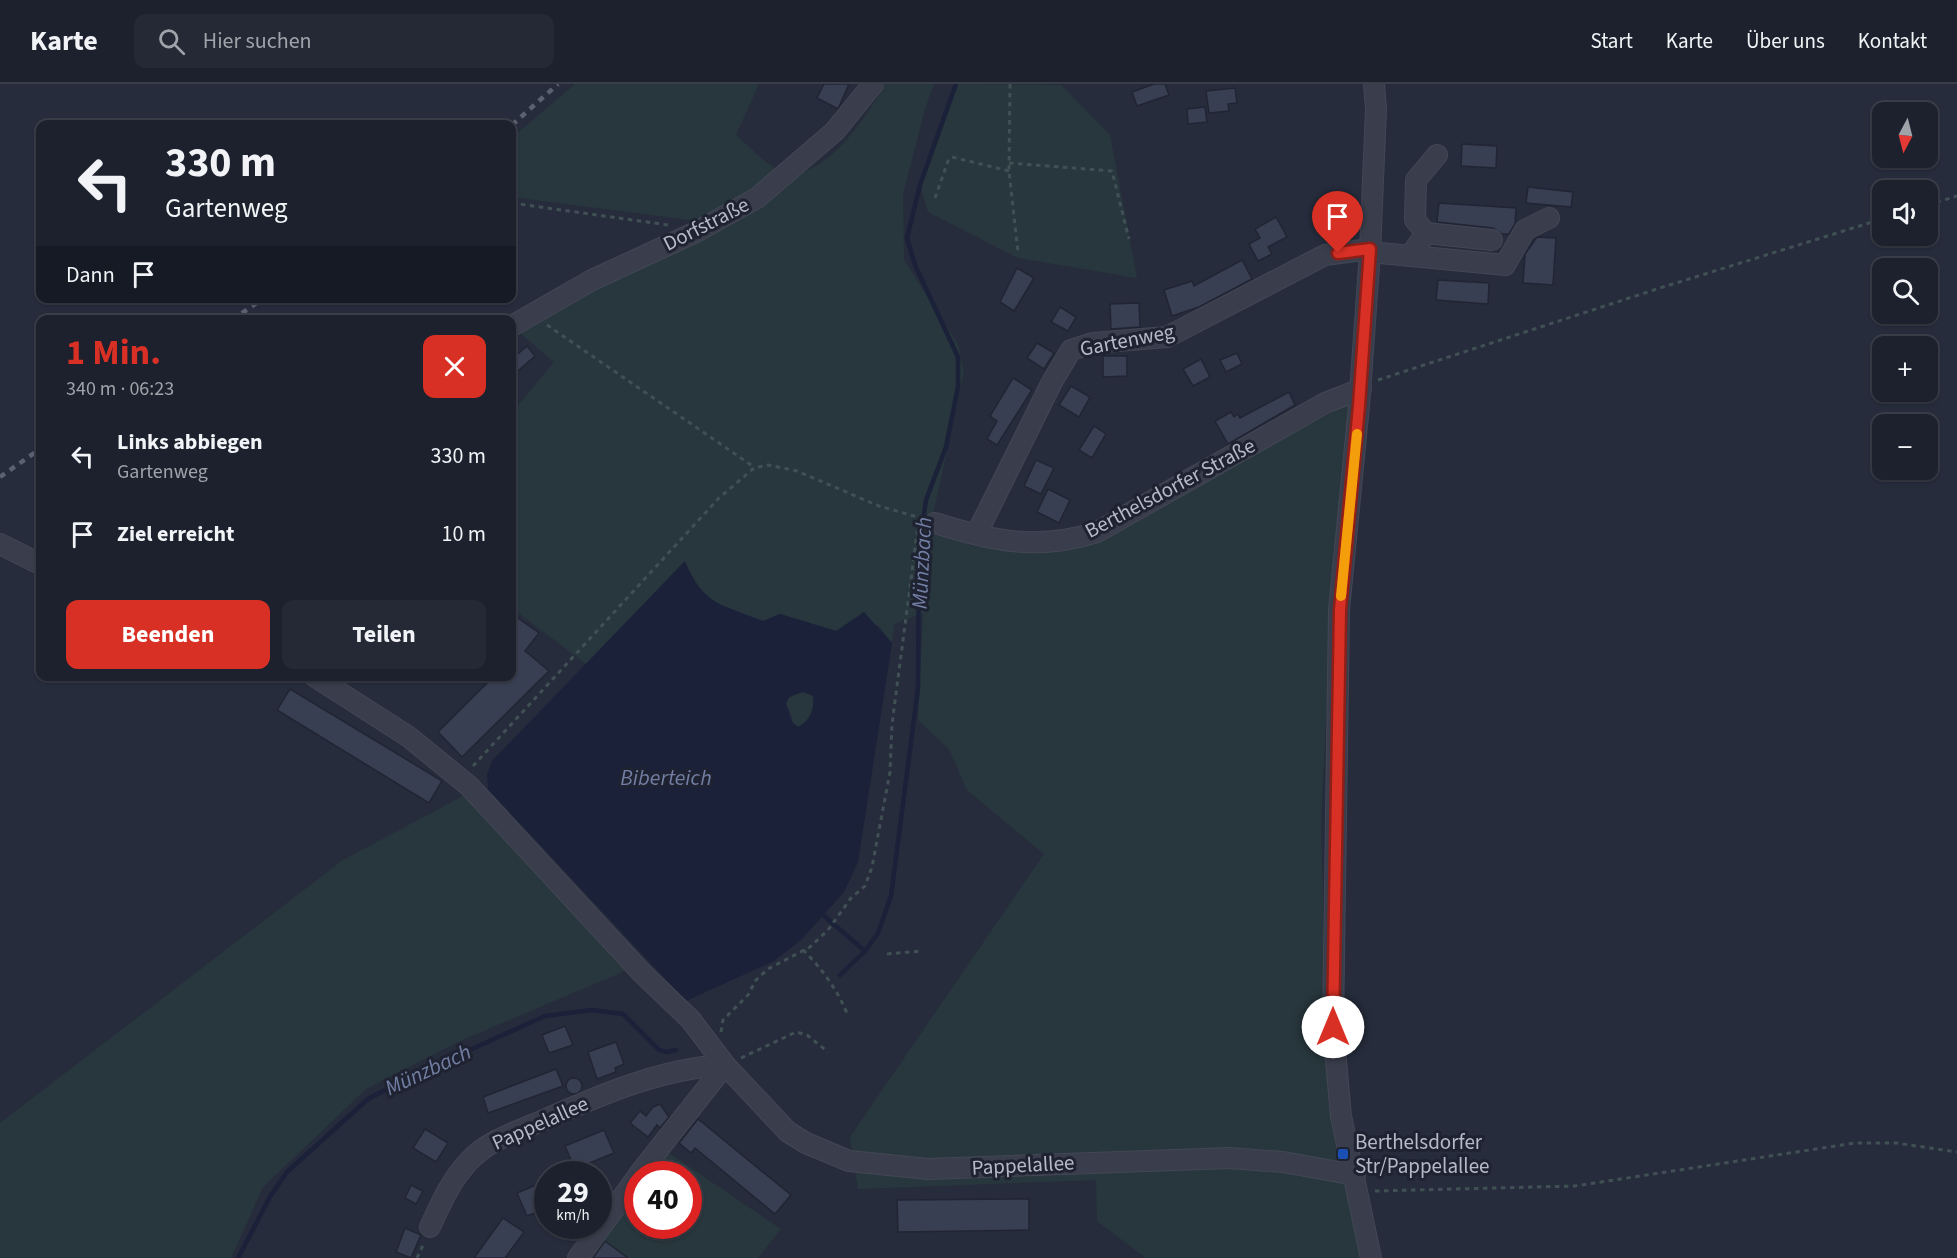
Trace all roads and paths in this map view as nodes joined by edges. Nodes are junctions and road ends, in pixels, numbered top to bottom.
1 (873, 84) edge
2 (1010, 84) edge
3 (1374, 84) edge
4 (1437, 154) dead end
5 (1009, 163) junction
6 (1010, 171) junction
7 (1957, 196) edge
8 (935, 198) dead end
9 (1938, 203) edge
10 (516, 204) edge
11 (1549, 218) dead end
12 (1872, 222) edge
13 (696, 232) junction
14 (1426, 233) junction
15 (1129, 238) dead end
16 (1492, 240) dead end
17 (1370, 250) junction
18 (1018, 252) dead end
19 (1410, 256) junction
20 (530, 314) junction
21 (516, 323) edge
22 (1360, 389) junction
23 (754, 468) junction
24 (935, 522) dead end
25 (977, 533) junction
26 (0, 544) edge
27 (36, 562) edge
28 (322, 681) edge
29 (461, 778) junction
30 (802, 950) junction
31 (922, 951) dead end
32 (887, 954) dead end
33 (848, 1016) dead end
34 (828, 1052) dead end
35 (721, 1060) junction
36 (1957, 1152) edge
37 (648, 1161) edge
38 (1357, 1183) junction
39 (624, 1194) edge
40 (430, 1227) dead end
41 (578, 1258) edge
42 (1371, 1258) edge

1 - 13 street, Dorfstraße
2 - 5 path
3 - 17 street
4 - 14 street
5 - 6 path
5 - 15 path
6 - 8 path
6 - 18 path
7 - 9 path
10 - 13 path
11 - 19 street, Gartenweg
12 - 22 path
13 - 20 street, Dorfstraße
14 - 16 street
14 - 19 street
17 - 19 street, Gartenweg
17 - 22 street
17 - 25 street, Gartenweg
20 - 21 street, Dorfstraße
20 - 23 path
22 - 25 street, Berthelsdorfer Straße
22 - 38 street
23 - 29 path
23 - 30 path
24 - 25 street, Berthelsdorfer Straße
26 - 27 street
28 - 29 street
29 - 35 street
30 - 33 path
30 - 35 path
31 - 32 path
34 - 35 path
35 - 37 street
35 - 38 street, Pappelallee
35 - 40 street, Pappelallee
36 - 38 path
38 - 42 street
39 - 41 street

